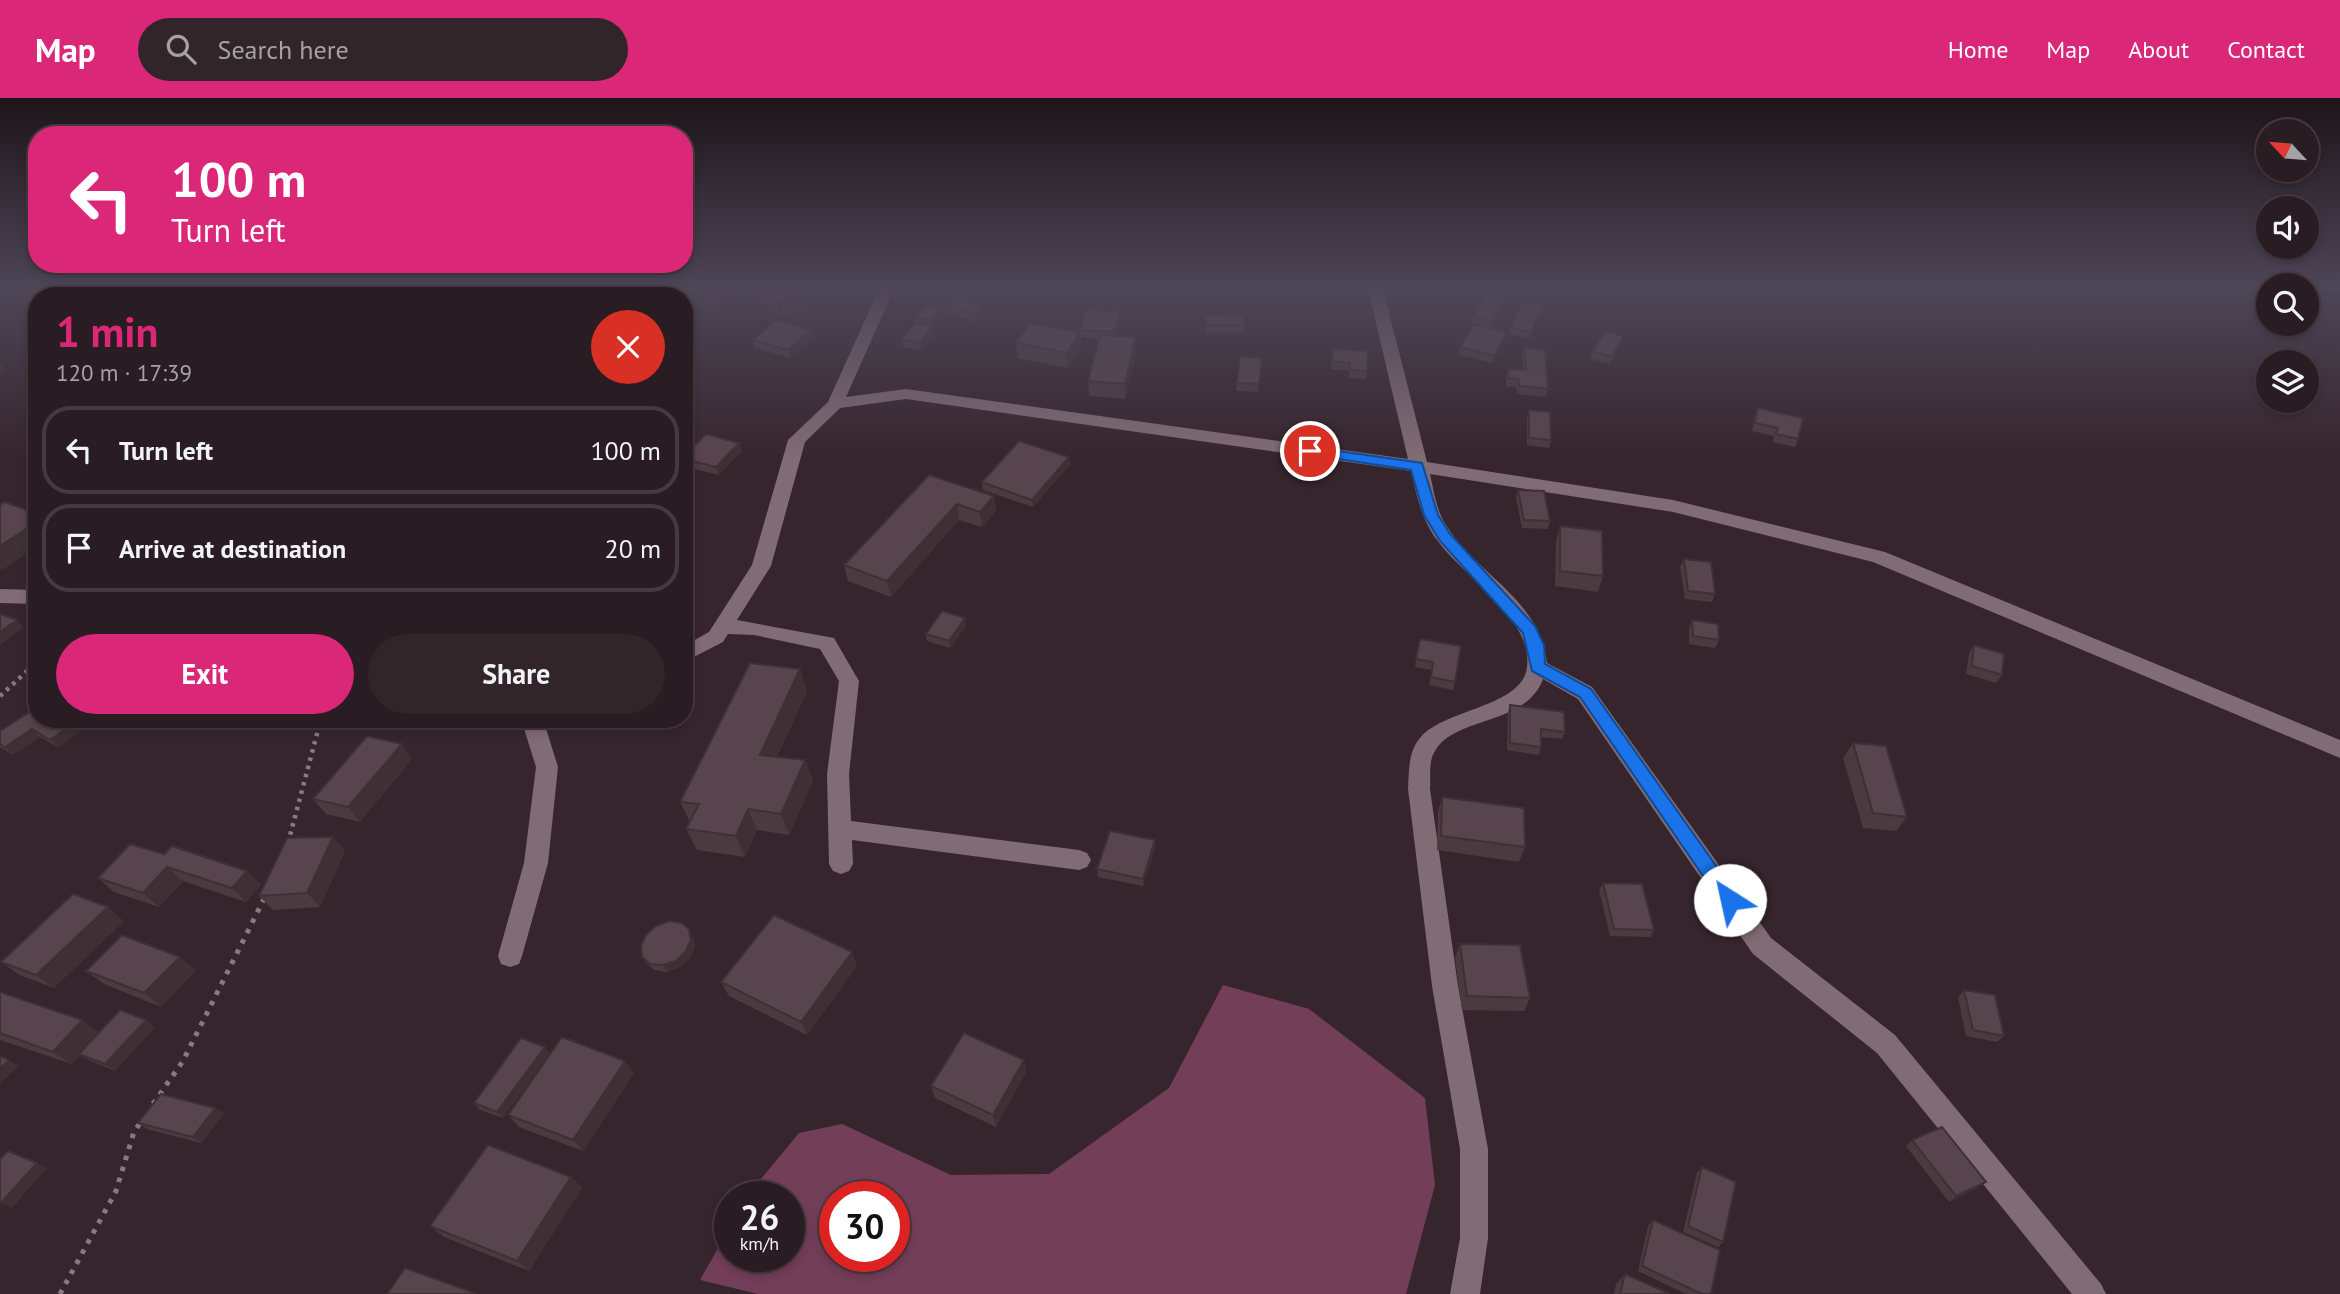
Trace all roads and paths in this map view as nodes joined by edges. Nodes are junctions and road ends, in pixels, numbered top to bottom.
1 (862, 345) edge
2 (1388, 345) edge
3 (835, 404) junction
4 (1417, 466) junction
5 (0, 596) edge
6 (28, 597) edge
7 (722, 626) junction
8 (693, 649) edge
9 (1538, 667) junction
10 (28, 670) edge
11 (0, 696) edge
12 (319, 728) edge
13 (535, 728) edge
14 (2340, 749) edge
15 (840, 829) junction
16 (287, 847) edge
17 (1079, 860) dead end
18 (841, 864) dead end
19 (271, 885) edge
20 (510, 956) dead end
21 (60, 1294) edge
22 (1465, 1294) edge
23 (2091, 1294) edge

1 - 3 street
2 - 4 street
3 - 4 street
3 - 7 street
4 - 9 street
4 - 14 street
5 - 6 street
7 - 8 street
7 - 15 street
9 - 22 street
9 - 23 street
10 - 11 path
12 - 16 path
13 - 20 street
15 - 17 street
15 - 18 street
19 - 21 path

